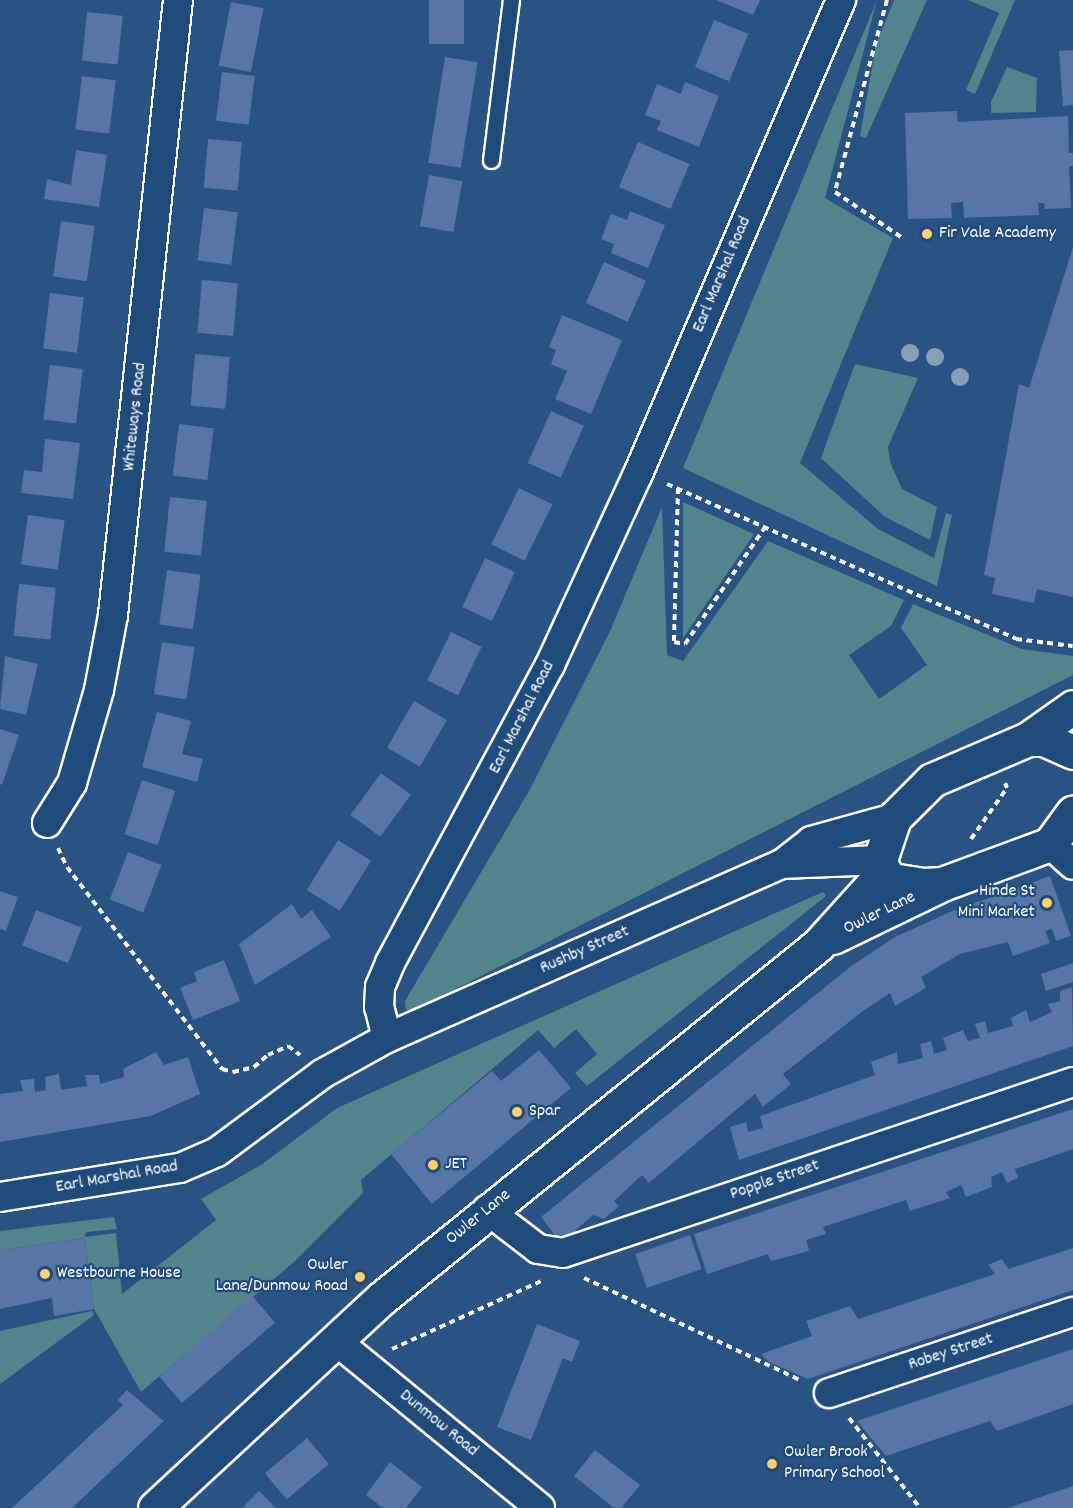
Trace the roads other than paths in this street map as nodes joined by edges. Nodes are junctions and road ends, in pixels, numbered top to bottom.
1 (178, 0) edge
2 (511, 0) edge
3 (841, 0) edge
4 (491, 160) dead end
5 (1073, 707) edge
6 (1028, 739) junction
7 (1073, 752) edge
8 (1073, 812) edge
9 (894, 818) junction
10 (47, 823) road end
11 (1061, 854) edge
12 (782, 864) junction
13 (882, 866) junction
14 (942, 884) junction
15 (818, 945) junction
16 (387, 1038) junction
17 (1073, 1082) edge
18 (0, 1197) edge
19 (487, 1210) junction
20 (1073, 1312) edge
21 (335, 1340) junction
22 (829, 1393) road end
23 (155, 1508) edge
24 (540, 1508) edge

1 - 10 street, Whiteways Road
2 - 4 lane
3 - 16 street, Earl Marshal Road
5 - 6 main road
6 - 7 main road
6 - 9 main road
8 - 11 main road
9 - 12 street, Rushby Street
9 - 13 main road
11 - 14 main road
12 - 13 street, Rushby Street
12 - 16 street, Rushby Street
13 - 14 main road
13 - 15 main road, Owler Lane
14 - 15 main road, Owler Lane
15 - 19 main road, Owler Lane
16 - 18 street, Earl Marshal Road
17 - 19 street, Popple Street
19 - 21 main road, Owler Lane
20 - 22 street, Robey Street
21 - 23 main road, Owler Lane
21 - 24 street, Dunmow Road

